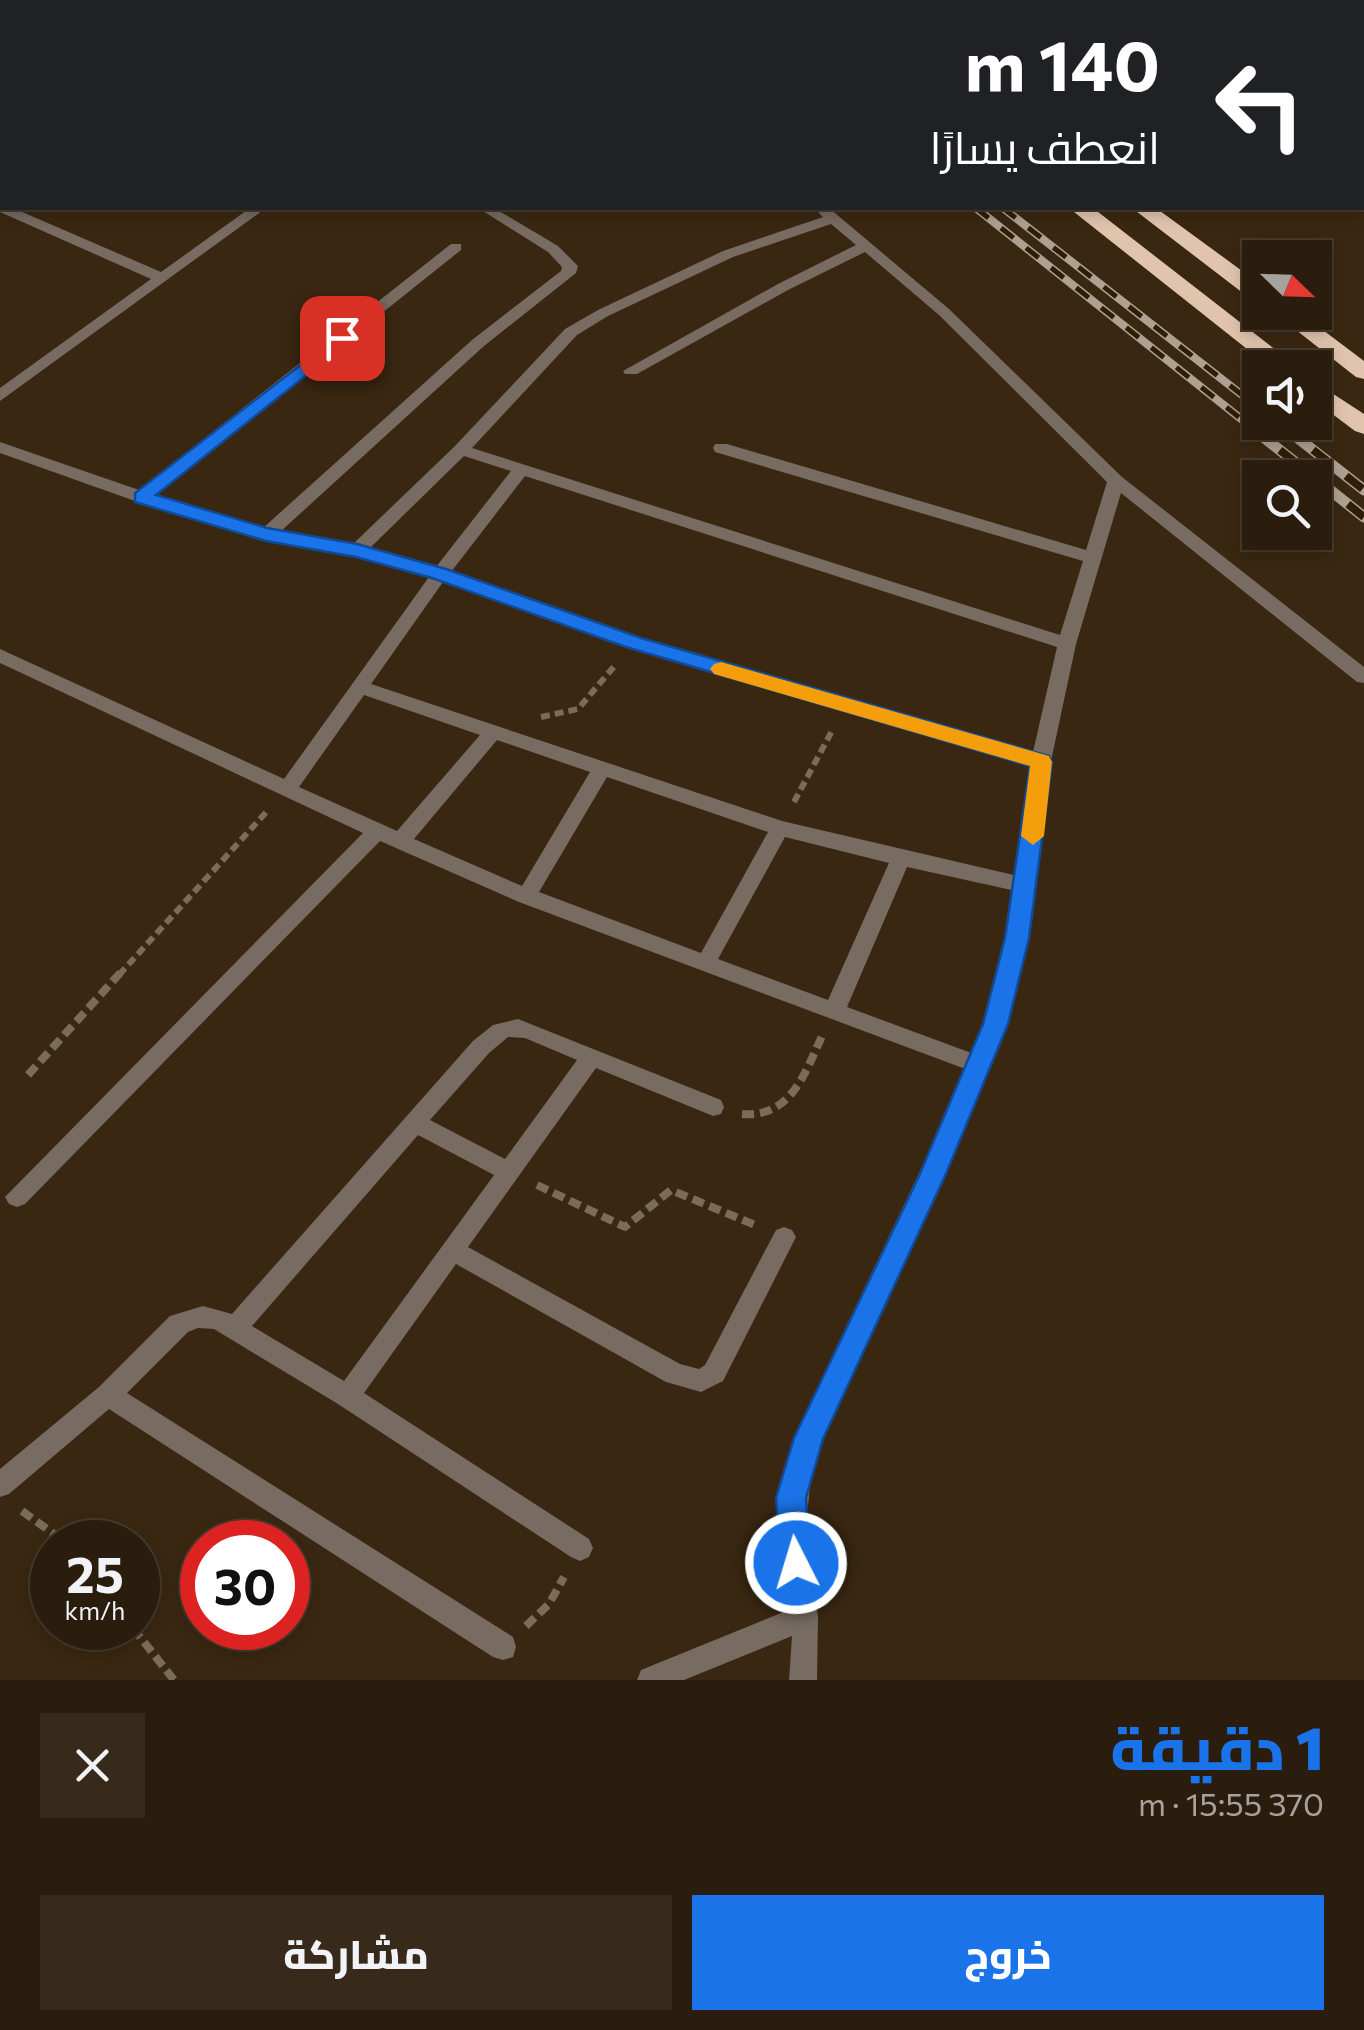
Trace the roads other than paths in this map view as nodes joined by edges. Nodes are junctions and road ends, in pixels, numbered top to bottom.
1 (7, 210) edge
2 (257, 210) edge
3 (488, 210) edge
4 (1083, 210) edge
5 (1146, 210) edge
6 (827, 213) edge
7 (866, 246) junction
8 (456, 247) dead end
9 (162, 278) junction
10 (1242, 282) edge
11 (1308, 330) edge
12 (1265, 350) edge
13 (631, 370) dead end
14 (1364, 372) edge
15 (0, 396) edge
16 (1332, 401) edge
17 (1364, 426) edge
18 (0, 446) edge
19 (720, 448) dead end
20 (461, 450) junction
21 (520, 471) junction
22 (1116, 480) junction
23 (142, 497) junction
24 (266, 534) junction
25 (357, 550) junction
26 (1092, 558) junction
27 (439, 574) junction
28 (1067, 644) junction
29 (0, 656) edge
30 (1364, 677) edge
31 (362, 688) junction
32 (500, 737) junction
33 (1041, 762) junction
34 (602, 769) junction
35 (288, 788) junction
36 (780, 828) junction
37 (376, 831) junction
38 (400, 841) junction
39 (901, 858) junction
40 (1026, 885) junction
41 (526, 896) junction
42 (706, 964) junction
43 (834, 1011) junction
44 (591, 1058) junction
45 (979, 1065) junction
46 (713, 1106) road end
47 (416, 1123) junction
48 (508, 1172) junction
49 (17, 1197) dead end
50 (784, 1238) road end
51 (455, 1252) junction
52 (234, 1329) junction
53 (108, 1395) junction
54 (347, 1396) junction
55 (6, 1494) edge
56 (580, 1548) road end
57 (805, 1617) junction
58 (503, 1647) road end
59 (650, 1680) edge
60 (803, 1680) edge

1 - 9 street
2 - 9 street
3 - 24 street
4 - 12 highway
5 - 10 highway
6 - 7 street
6 - 20 street
7 - 13 street
7 - 22 street
8 - 23 street
9 - 15 street
11 - 14 highway
16 - 17 highway
18 - 23 street
19 - 26 street
20 - 21 street
20 - 25 street
21 - 27 street
21 - 28 street
22 - 26 street
22 - 30 street
23 - 24 street
24 - 25 street
25 - 27 street
26 - 28 street
27 - 31 street
27 - 33 street
28 - 33 street
29 - 35 street
31 - 32 street
31 - 35 street
32 - 34 street
32 - 38 street
33 - 40 street
34 - 36 street
34 - 41 street
35 - 37 street
36 - 39 street
36 - 42 street
37 - 38 street
37 - 49 street
38 - 41 street
39 - 40 street
39 - 43 street
40 - 45 street
41 - 42 street
42 - 43 street
43 - 45 street
44 - 46 street
44 - 47 street
44 - 48 street
45 - 57 street
47 - 48 street
47 - 52 street
48 - 51 street
50 - 51 street
51 - 54 street
52 - 53 street
52 - 54 street
53 - 55 street
53 - 58 street
54 - 56 street
57 - 59 street
57 - 60 street

